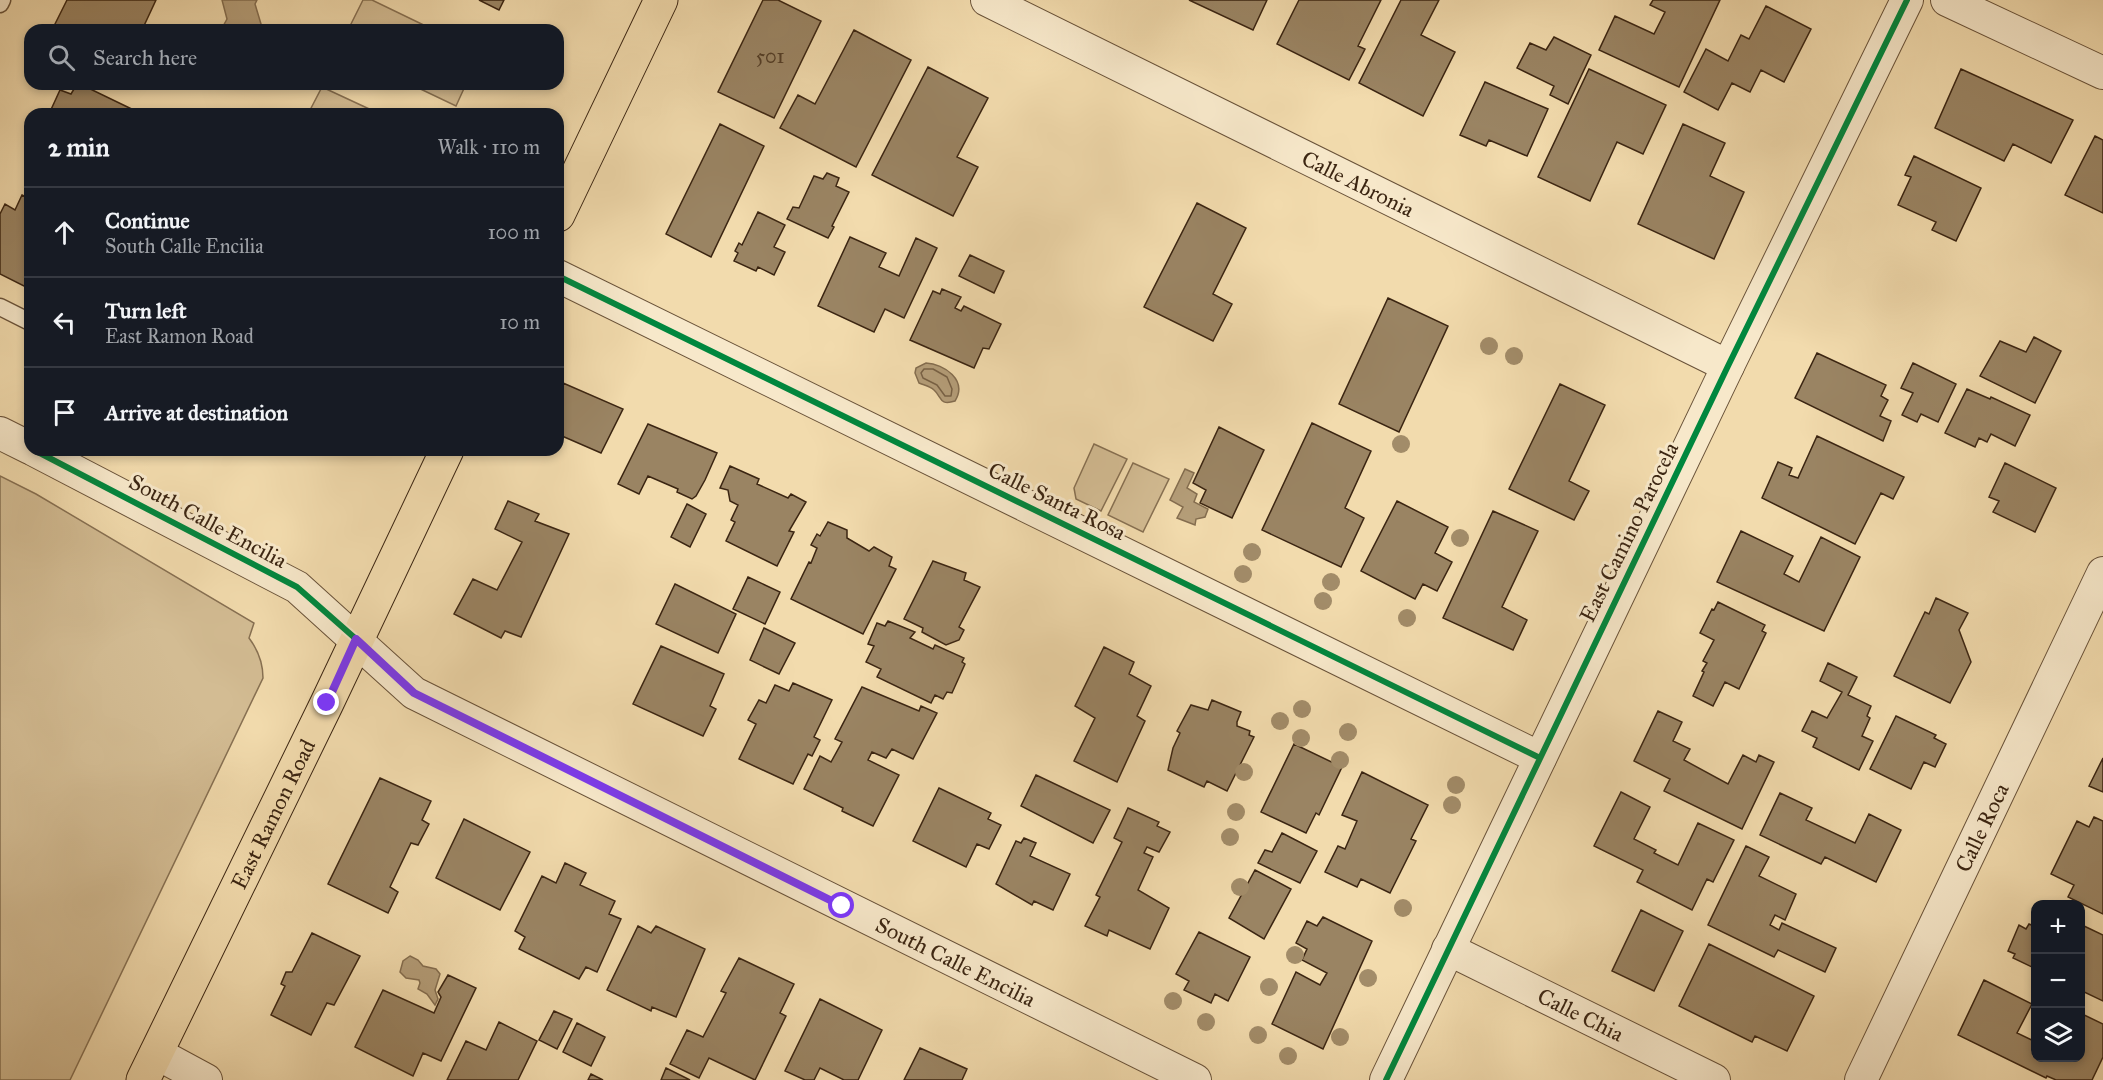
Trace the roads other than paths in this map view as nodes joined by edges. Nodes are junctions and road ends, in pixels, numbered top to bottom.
1 (661, 0) edge
2 (987, 0) edge
3 (1907, 0) edge
4 (1947, 0) edge
5 (2103, 73) edge
6 (564, 202) edge
7 (564, 279) edge
8 (0, 307) edge
9 (24, 319) edge
10 (1728, 366) junction
11 (0, 433) edge
12 (24, 445) edge
13 (45, 456) edge
14 (444, 456) edge
15 (2103, 573) edge
16 (356, 639) junction
17 (1540, 759) junction
18 (1448, 949) junction
19 (150, 1066) edge
20 (206, 1080) edge
21 (1195, 1080) edge
22 (1386, 1080) edge
23 (1714, 1080) edge
24 (1861, 1080) edge

1 - 6 main road
2 - 10 street, Calle Abronia
3 - 10 street, East Camino Parocela
4 - 5 street
7 - 17 street, Calle Santa Rosa
8 - 9 lane
10 - 17 street, East Camino Parocela
11 - 12 street, South Calle Encilia
13 - 16 street, South Calle Encilia
14 - 16 main road, East Ramon Road
15 - 24 street, Calle Roca
16 - 19 main road, East Ramon Road
16 - 21 street, South Calle Encilia
17 - 18 street, East Camino Parocela
18 - 22 street, East Camino Parocela
18 - 23 street, Calle Chia
19 - 20 street

